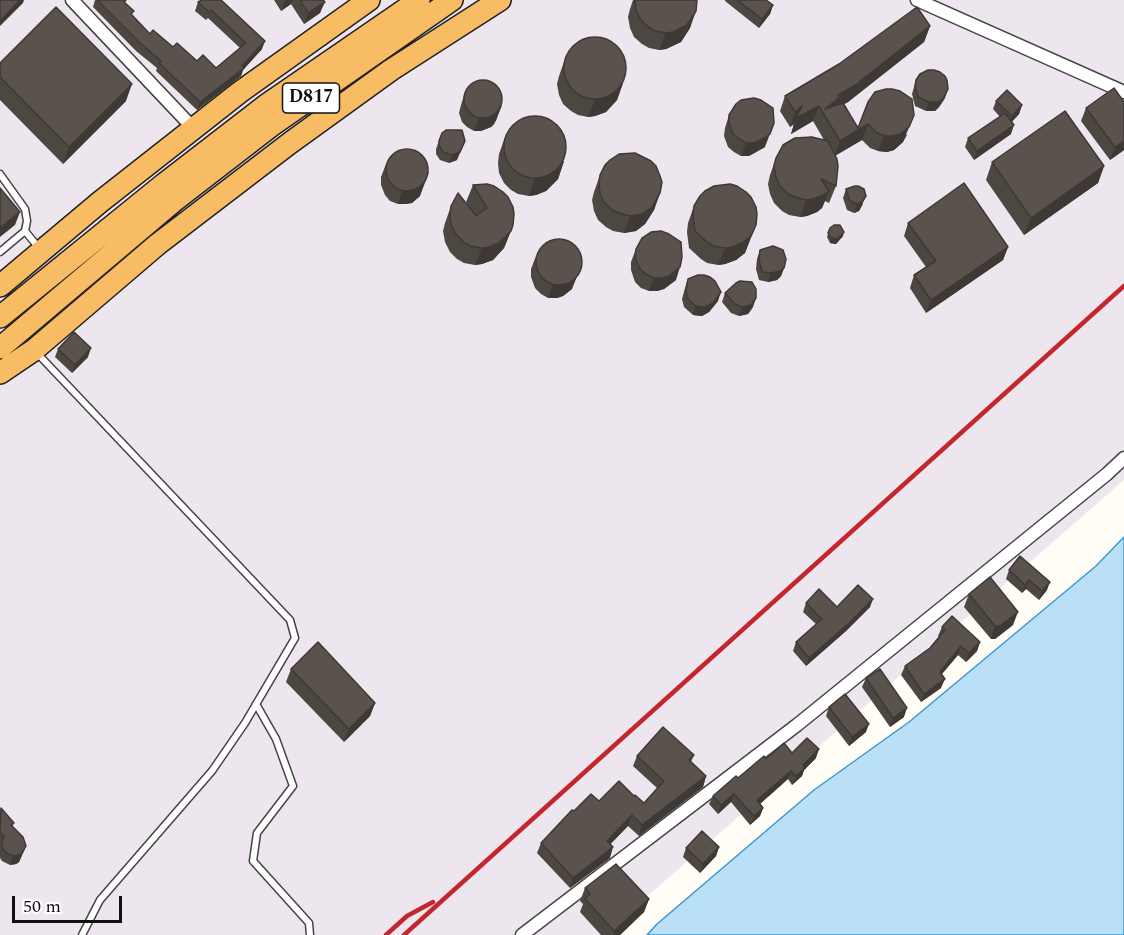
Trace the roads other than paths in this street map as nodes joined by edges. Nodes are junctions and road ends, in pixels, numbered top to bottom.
1 (72, 0) edge
2 (369, 0) edge
3 (418, 0) edge
4 (452, 0) edge
5 (500, 0) edge
6 (917, 0) edge
7 (1124, 92) edge
8 (194, 129) junction
9 (0, 174) edge
10 (169, 193) junction
11 (25, 231) junction
12 (42, 251) junction
13 (0, 252) edge
14 (0, 286) edge
15 (0, 317) edge
16 (0, 348) edge
17 (34, 350) junction
18 (0, 373) edge
19 (1124, 458) edge
20 (256, 704) junction
21 (82, 935) edge
22 (310, 935) edge
23 (522, 935) edge

1 - 8 street
2 - 8 highway
3 - 10 highway, D817
4 - 10 highway, D817
5 - 17 highway
6 - 7 street
8 - 12 highway
9 - 11 lane
10 - 15 highway, D817
10 - 16 highway, D817
11 - 12 lane
11 - 13 lane
12 - 14 highway
17 - 18 highway
17 - 20 lane
19 - 23 street
20 - 21 lane
20 - 22 lane

